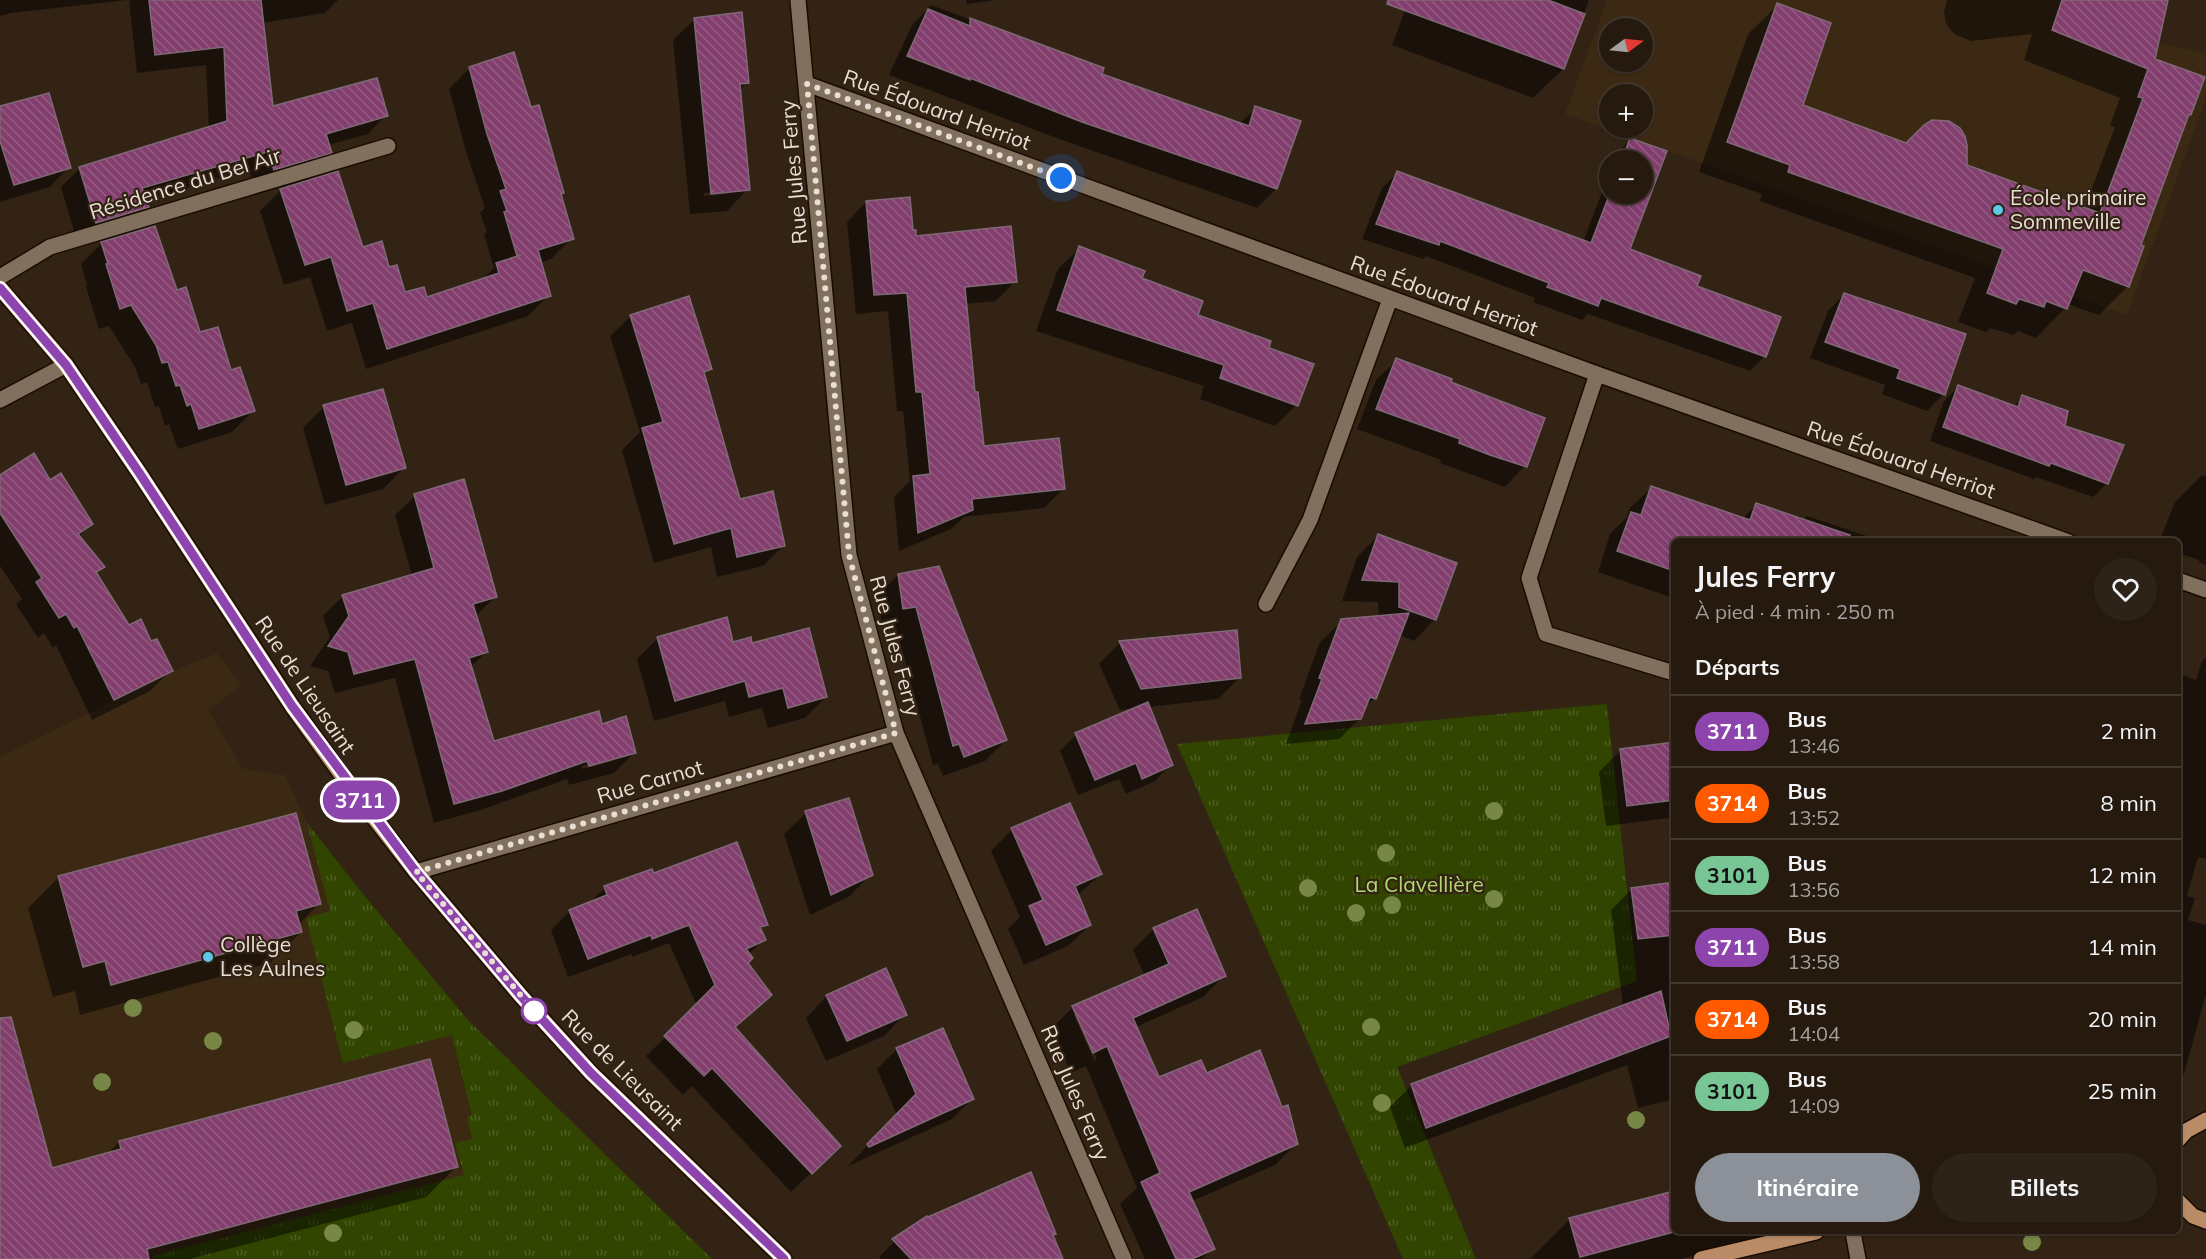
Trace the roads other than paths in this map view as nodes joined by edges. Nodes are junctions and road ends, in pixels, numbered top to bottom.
1 (798, 0) edge
2 (807, 84) junction
3 (388, 146) dead end
4 (0, 278) edge
5 (0, 288) edge
6 (1390, 299) junction
7 (66, 365) junction
8 (1597, 374) junction
9 (0, 400) edge
10 (2058, 538) edge
11 (2181, 581) edge
12 (2206, 590) edge
13 (1266, 604) dead end
14 (1671, 672) edge
15 (896, 733) junction
16 (416, 872) junction
17 (2206, 1120) edge
18 (2181, 1137) edge
19 (2181, 1204) edge
20 (2206, 1221) edge
21 (1807, 1234) edge
22 (1853, 1234) edge
23 (784, 1259) edge
24 (1124, 1259) edge
25 (1701, 1259) edge
26 (1858, 1259) edge

1 - 2 street, Rue Jules Ferry
2 - 6 street, Rue Édouard Herriot
2 - 15 street, Rue Jules Ferry
3 - 4 street, Résidence du Bel Air
5 - 7 main road, Rue de Lieusaint
6 - 8 street, Rue Édouard Herriot
6 - 13 street
7 - 9 street
7 - 16 main road, Rue de Lieusaint
8 - 10 street, Rue Édouard Herriot
8 - 14 street
11 - 12 street
15 - 16 street, Rue Carnot
15 - 24 street, Rue Jules Ferry
16 - 23 main road, Rue de Lieusaint
17 - 18 main road
19 - 20 main road
21 - 25 main road
22 - 26 street

